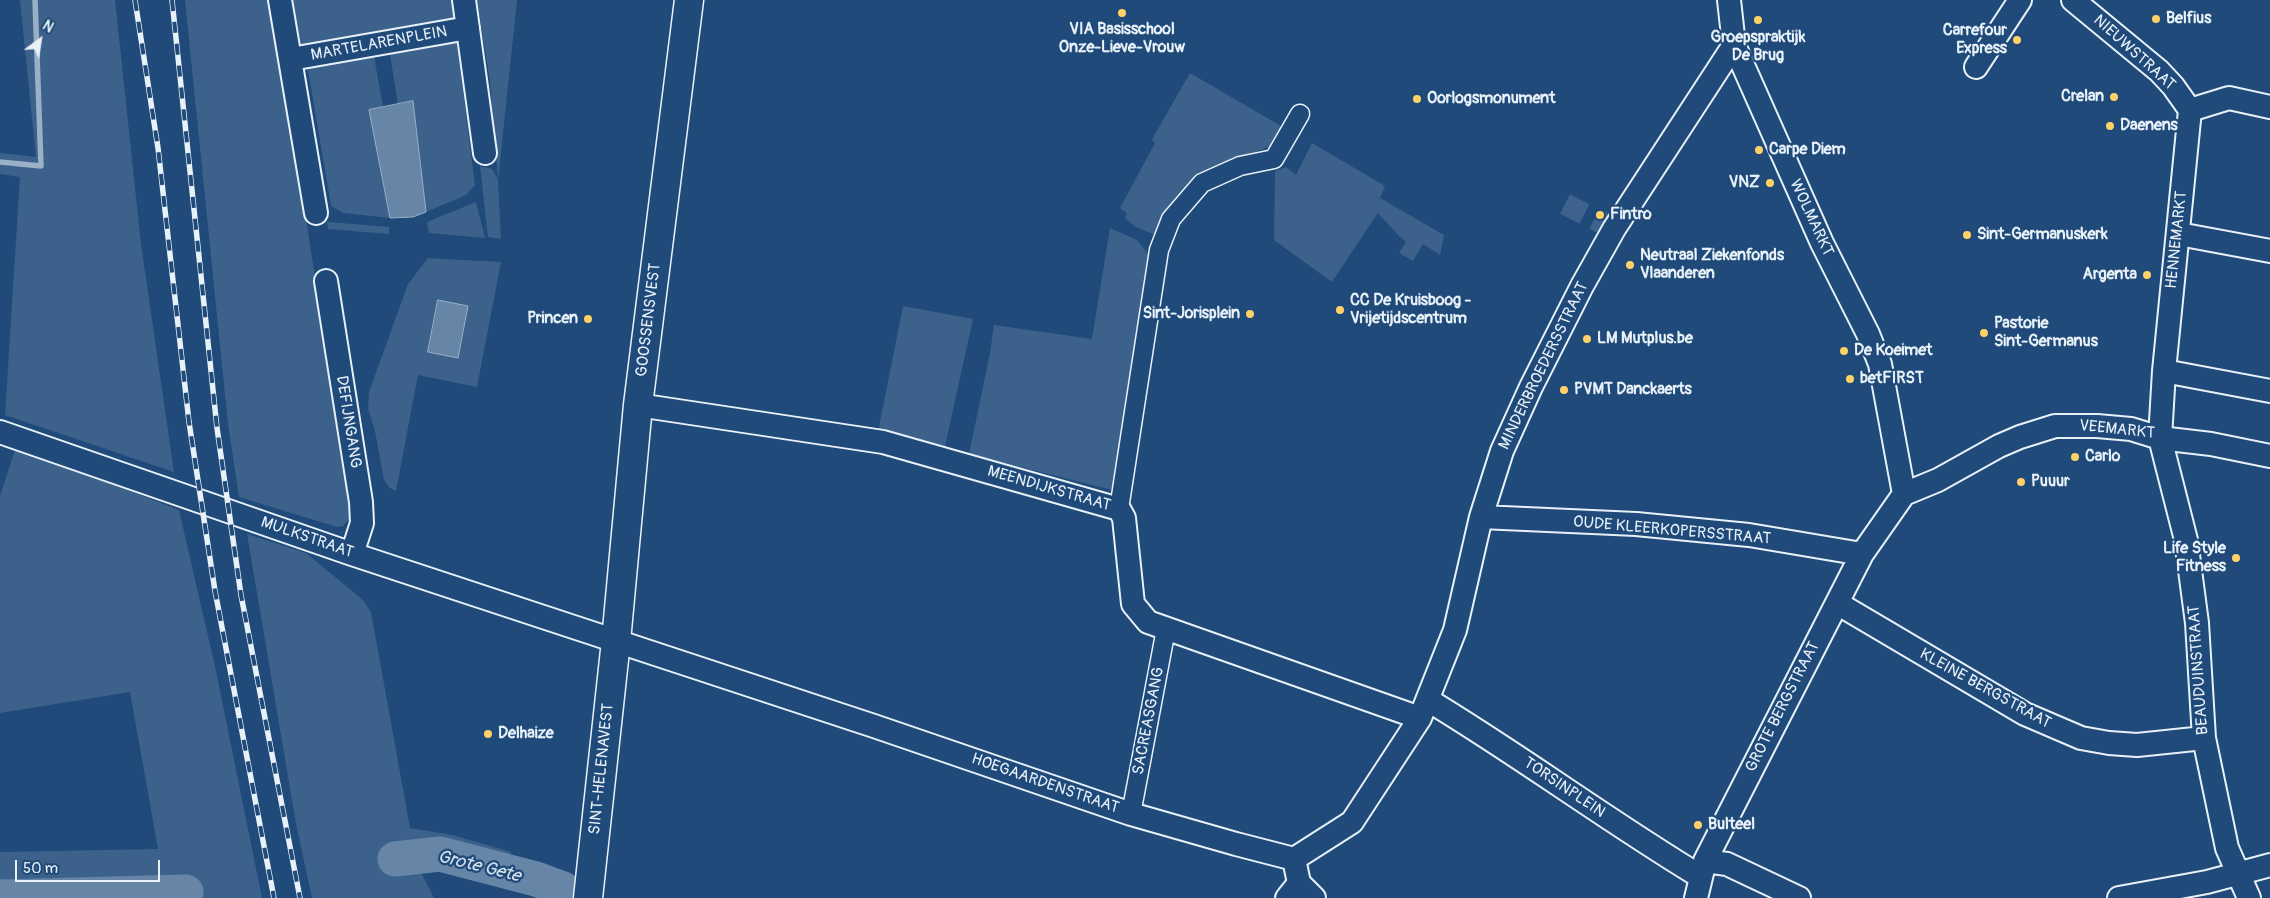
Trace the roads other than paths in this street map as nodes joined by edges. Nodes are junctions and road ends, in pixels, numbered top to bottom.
1 (280, 0) edge
2 (464, 0) edge
3 (689, 0) edge
4 (1729, 0) edge
5 (2020, 0) edge
6 (2073, 0) edge
7 (468, 28) junction
8 (1734, 45) junction
9 (291, 59) junction
10 (1976, 66) dead end
11 (2270, 107) edge
12 (2190, 110) junction
13 (1300, 114) dead end
14 (485, 153) dead end
15 (316, 213) dead end
16 (2178, 234) junction
17 (2270, 251) edge
18 (326, 285) dead end
19 (2164, 371) junction
20 (2270, 391) edge
21 (638, 405) junction
22 (0, 432) edge
23 (2160, 438) junction
24 (2270, 456) edge
25 (1904, 494) junction
26 (1119, 509) junction
27 (1481, 517) junction
28 (352, 554) junction
29 (1862, 554) junction
30 (1837, 603) junction
31 (1166, 629) junction
32 (616, 641) junction
33 (1424, 709) junction
34 (2204, 738) junction
35 (1131, 814) junction
36 (1294, 859) junction
37 (2270, 865) edge
38 (2238, 873) junction
39 (1700, 878) edge
40 (2207, 890) edge
41 (1300, 893) edge
42 (588, 898) edge
43 (1799, 898) edge
44 (2119, 898) edge
45 (2249, 898) edge

1 - 9 street, MARTELARENPLEIN
2 - 7 street, MARTELARENPLEIN
3 - 21 street, GOOSSENSVEST
4 - 8 street, WOLMARKT
5 - 10 street
6 - 12 street, NIEUWSTRAAT
7 - 9 street, MARTELARENPLEIN
7 - 14 street, MARTELARENPLEIN
8 - 25 street, WOLMARKT
8 - 27 street, MINDERBROEDERSSTRAAT
9 - 15 street, MARTELARENPLEIN
11 - 12 street
12 - 16 street, HENNEMARKT
13 - 26 street
16 - 17 street
16 - 19 street, HENNEMARKT
18 - 28 street, DEFIJNGANG
19 - 20 street
19 - 23 street, VEEMARKT
21 - 26 street, MEENDIJKSTRAAT
21 - 32 street, GOOSSENSVEST
22 - 28 street, MULKSTRAAT
23 - 24 street
23 - 25 street, VEEMARKT
23 - 34 street, BEAUDUINSTRAAT
25 - 29 street
26 - 31 street, MEENDIJKSTRAAT
27 - 29 street, OUDE KLEERKOPERSSTRAAT
27 - 33 street, MINDERBROEDERSSTRAAT
28 - 32 street, MULKSTRAAT
29 - 30 street, GROTE BERGSTRAAT
30 - 34 street, KLEINE BERGSTRAAT
30 - 39 street, GROTE BERGSTRAAT
31 - 33 street, MEENDIJKSTRAAT
31 - 35 street, SACREASGANG
32 - 35 street, HOEGAARDENSTRAAT
32 - 42 street, SINT-HELENAVEST
33 - 36 street
33 - 39 street, TORSINPLEIN
34 - 38 street, BEAUDUINSTRAAT
35 - 36 street, HOEGAARDENSTRAAT
36 - 41 street
37 - 38 street
38 - 40 street
38 - 45 street, BEAUDUINSTRAAT
39 - 43 street
40 - 44 street

